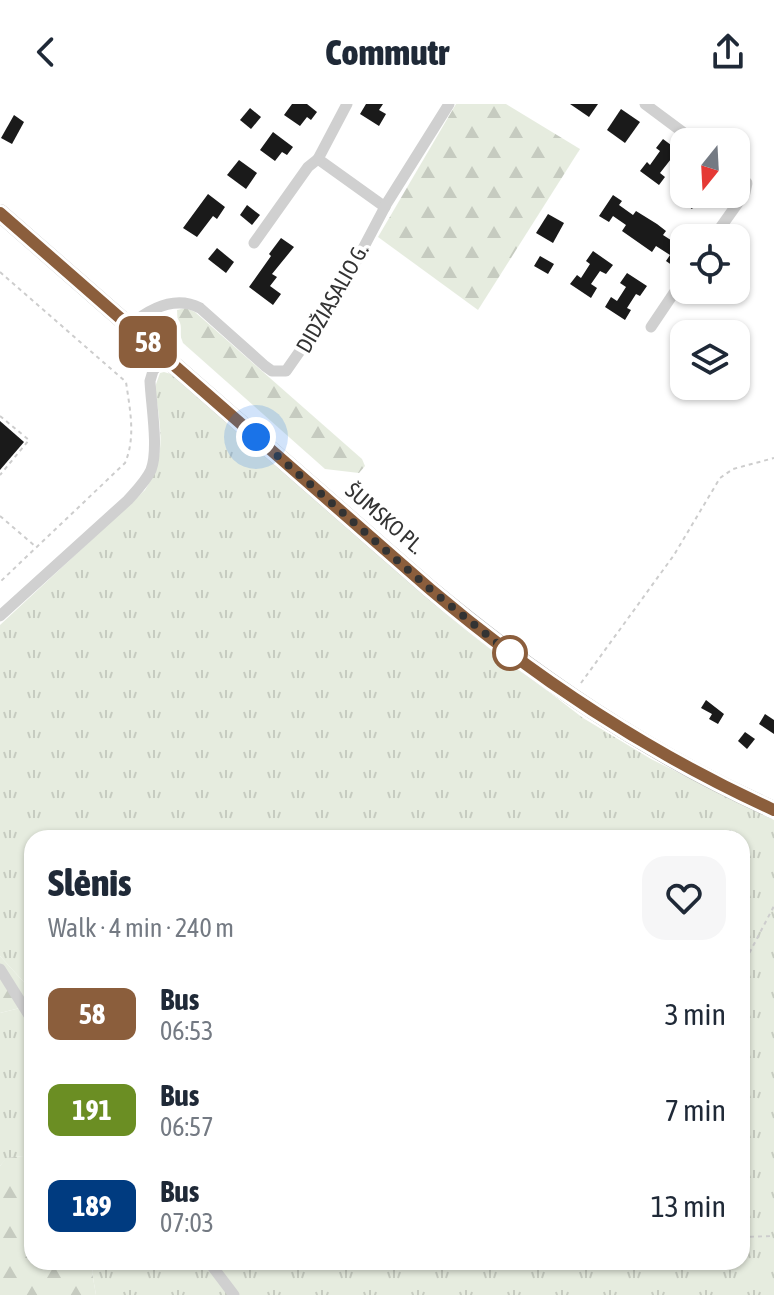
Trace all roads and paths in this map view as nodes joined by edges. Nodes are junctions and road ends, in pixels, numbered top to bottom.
1 (347, 104) edge
2 (449, 104) edge
3 (645, 104) edge
4 (677, 128) edge
5 (318, 159) junction
6 (385, 207) junction
7 (0, 213) edge
8 (254, 243) dead end
9 (0, 272) edge
10 (670, 299) edge
11 (129, 326) junction
12 (651, 327) dead end
13 (165, 357) junction
14 (0, 416) edge
15 (774, 458) edge
16 (0, 475) edge
17 (0, 516) edge
18 (36, 547) junction
19 (0, 582) edge
20 (0, 616) edge
21 (571, 697) junction
22 (774, 810) edge
23 (774, 906) edge
24 (750, 951) edge
25 (0, 969) edge
26 (24, 1007) edge
27 (774, 1236) edge
28 (750, 1237) edge
29 (215, 1270) edge
30 (234, 1295) edge

1 - 5 street
2 - 6 street, DIDŽIASALIO G.
3 - 4 street
5 - 6 street
5 - 8 street
6 - 11 street, DIDŽIASALIO G.
7 - 11 main road, ŠUMSKO PL.
9 - 18 path
10 - 12 street
11 - 13 main road, ŠUMSKO PL.
13 - 20 street
13 - 21 main road, ŠUMSKO PL.
14 - 16 path
15 - 21 path
17 - 18 path
18 - 19 path
21 - 22 main road, ŠUMSKO PL.
23 - 24 path
25 - 26 street
27 - 28 path
29 - 30 street

